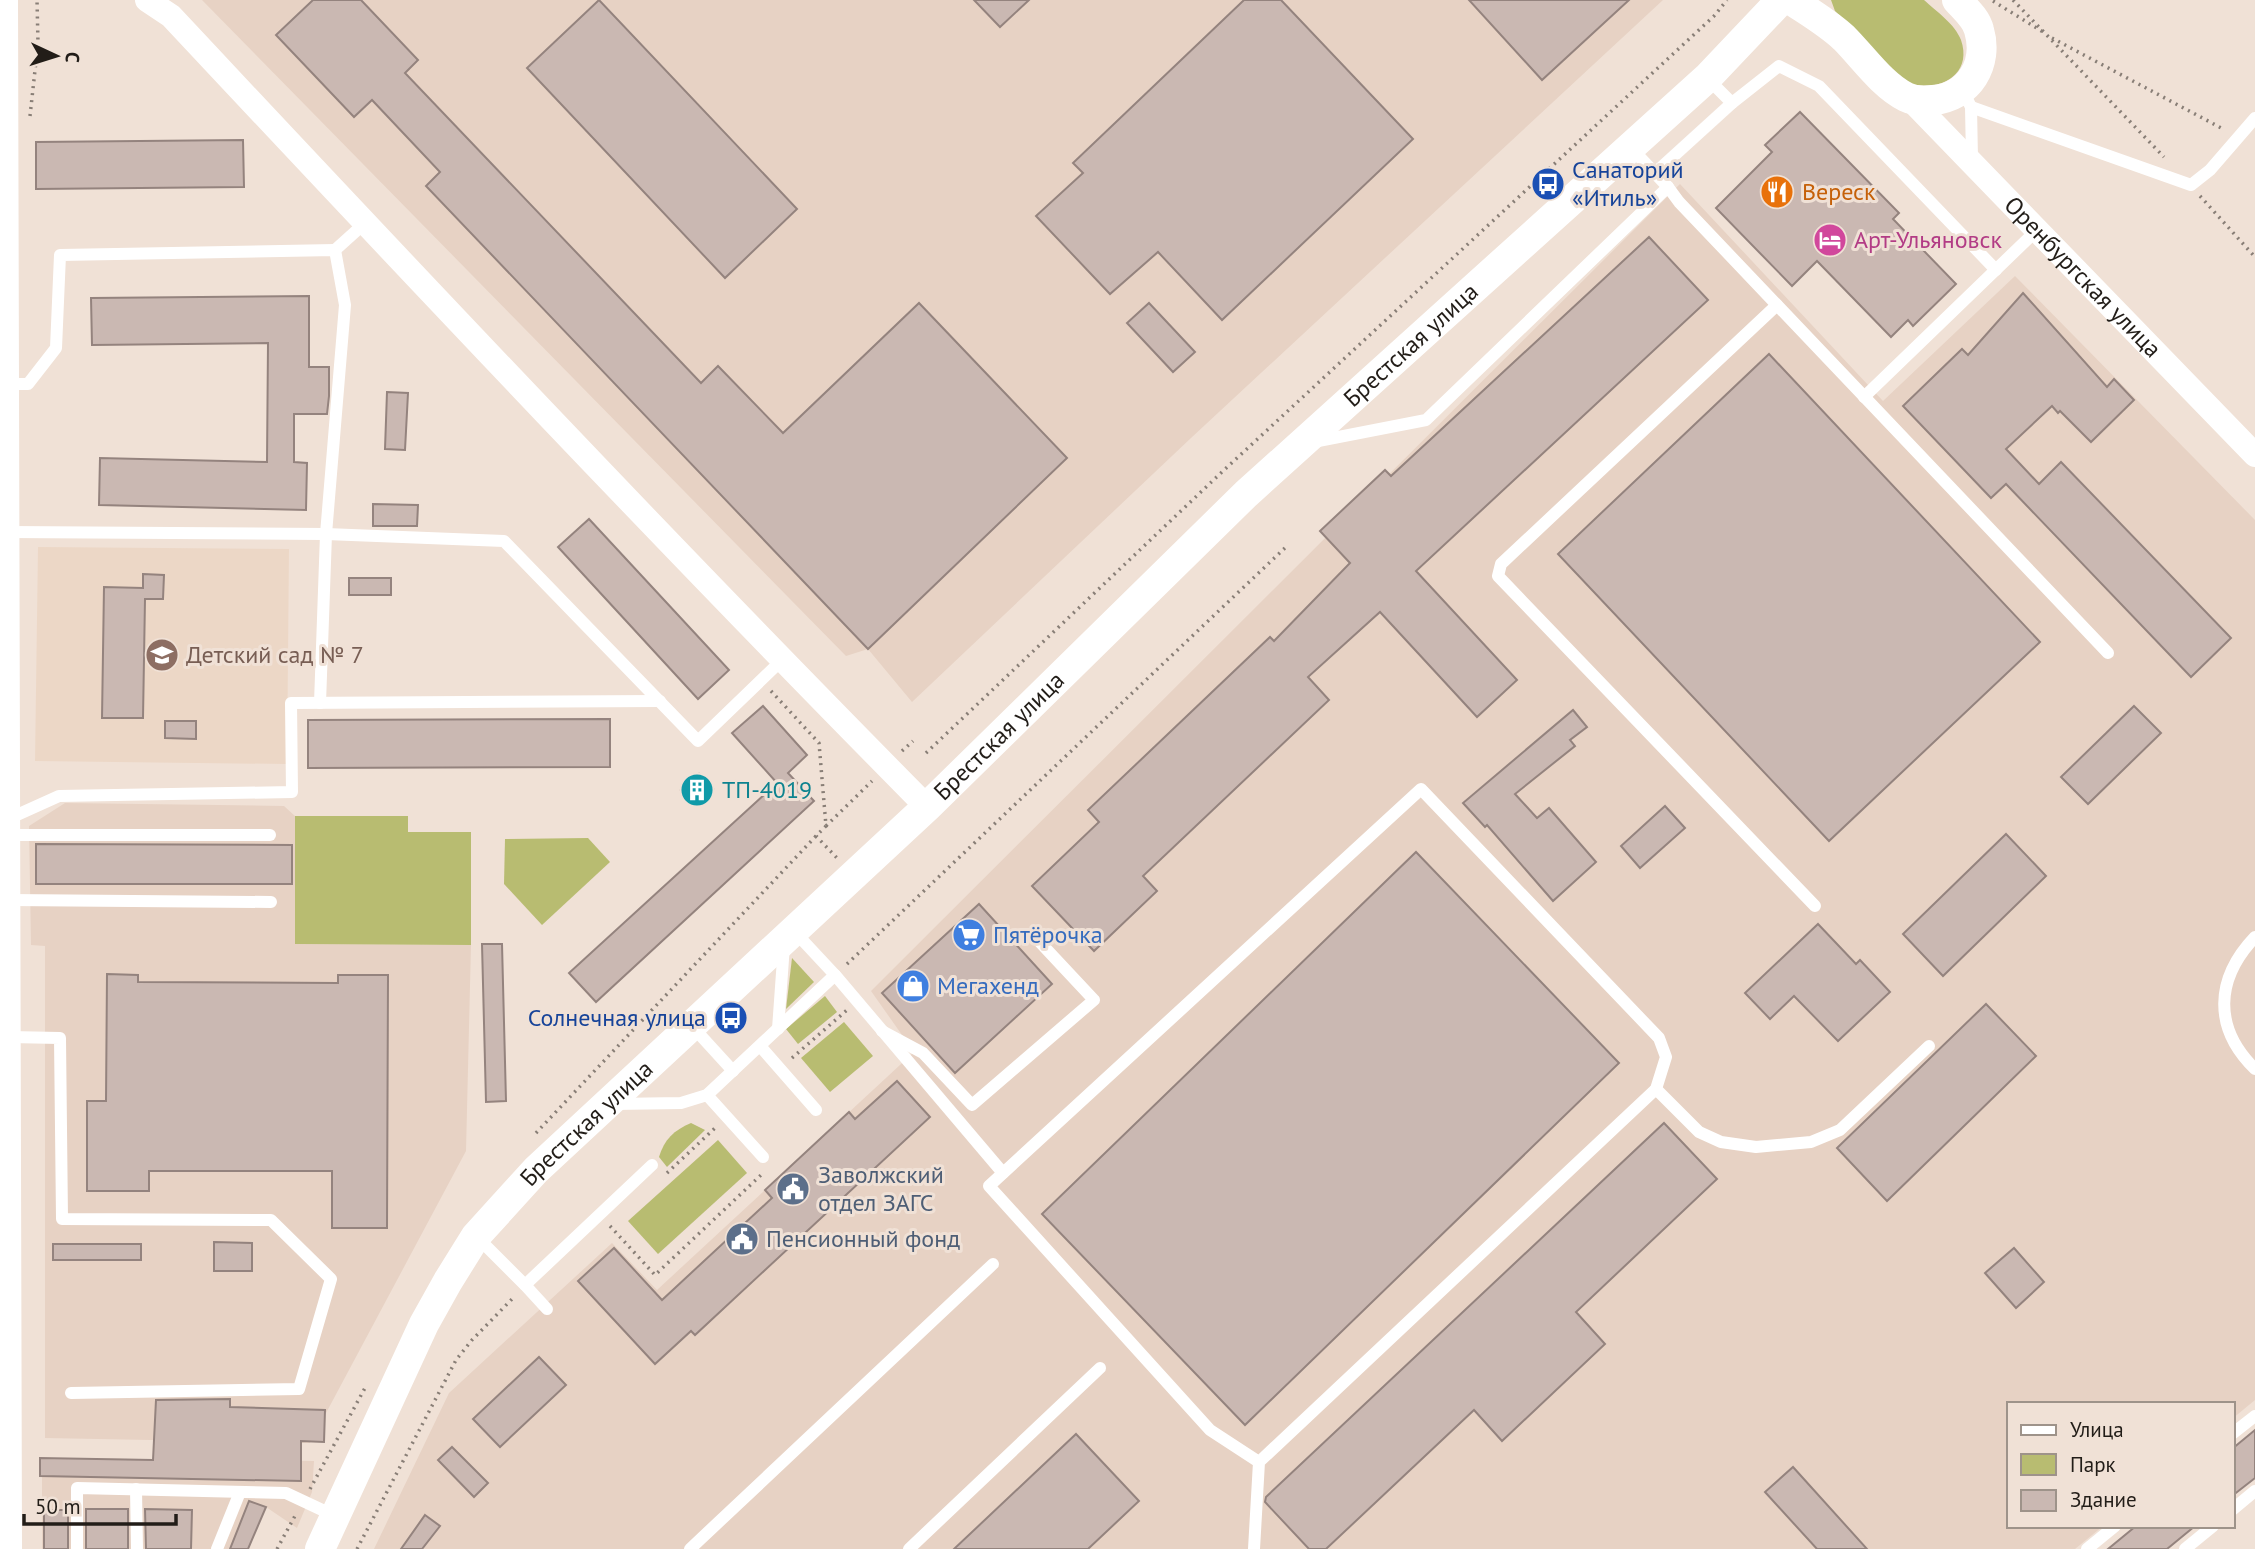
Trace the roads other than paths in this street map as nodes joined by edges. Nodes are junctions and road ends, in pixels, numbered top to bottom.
1 (6, 0) edge
2 (147, 0) edge
3 (1782, 0) edge
4 (1791, 0) edge
5 (1957, 0) edge
6 (1707, 78) junction
7 (1967, 98) junction
8 (1910, 99) junction
9 (1732, 103) junction
10 (2255, 118) edge
11 (1631, 148) junction
12 (1972, 163) junction
13 (1655, 173) junction
14 (1668, 187) junction
15 (365, 223) junction
16 (2037, 230) junction
17 (335, 250) junction
18 (1996, 270) junction
19 (1777, 305) junction
20 (4, 384) edge
21 (1864, 397) junction
22 (1302, 444) junction
23 (2255, 456) edge
24 (7, 532) junction
25 (326, 534) junction
26 (2108, 653) dead end
27 (782, 660) junction
28 (660, 701) junction
29 (320, 704) junction
30 (927, 807) junction
31 (6, 824) edge
32 (270, 835) dead end
33 (9, 900) junction
34 (271, 902) dead end
35 (1815, 906) dead end
36 (789, 934) junction
37 (2255, 936) edge
38 (1036, 938) dead end
39 (835, 975) junction
40 (691, 1025) junction
41 (778, 1029) junction
42 (882, 1031) junction
43 (9, 1037) junction
44 (760, 1045) junction
45 (1928, 1046) dead end
46 (2255, 1069) edge
47 (733, 1071) junction
48 (1656, 1089) junction
49 (707, 1095) junction
50 (606, 1104) junction
51 (816, 1110) dead end
52 (763, 1157) dead end
53 (652, 1165) dead end
54 (1003, 1173) junction
55 (476, 1236) junction
56 (5, 1242) edge
57 (993, 1264) dead end
58 (525, 1286) junction
59 (547, 1310) dead end
60 (1100, 1368) dead end
61 (71, 1393) dead end
62 (2255, 1416) edge
63 (2234, 1432) edge
64 (1259, 1462) junction
65 (136, 1489) junction
66 (2255, 1491) edge
67 (240, 1492) junction
68 (2234, 1508) edge
69 (335, 1516) junction
70 (2113, 1528) edge
71 (2211, 1528) edge
72 (10, 1549) edge
73 (77, 1549) edge
74 (137, 1549) edge
75 (217, 1549) edge
76 (320, 1549) edge
77 (690, 1549) edge
78 (909, 1549) edge
79 (1254, 1549) edge
80 (2087, 1549) edge
81 (2185, 1549) edge

1 - 20 street
2 - 15 street
3 - 6 street, Брестская улица
4 - 8 street, Оренбургская улица
5 - 7 street
6 - 9 lane
6 - 11 street, Брестская улица
7 - 8 street
7 - 10 lane
7 - 12 lane
8 - 12 street, Оренбургская улица
9 - 13 lane
9 - 18 lane
11 - 13 lane
11 - 22 street, Брестская улица
12 - 16 street, Оренбургская улица
13 - 14 lane
14 - 19 lane
14 - 22 lane
15 - 17 lane
15 - 27 street
16 - 18 lane
16 - 23 street, Оренбургская улица
17 - 20 lane
17 - 25 lane
18 - 21 lane
19 - 21 lane
19 - 35 lane
20 - 24 street
21 - 26 lane
22 - 30 street, Брестская улица
24 - 25 lane
24 - 31 street
25 - 28 lane
25 - 29 lane
27 - 28 lane
27 - 30 street
28 - 29 lane
29 - 31 lane
30 - 36 street, Брестская улица
31 - 32 lane
31 - 33 street
33 - 34 lane
33 - 43 street
36 - 39 lane
36 - 40 street, Брестская улица
36 - 41 lane
37 - 46 lane
38 - 42 lane
39 - 41 lane
39 - 42 lane
40 - 47 lane
40 - 50 street, Брестская улица
41 - 44 lane
42 - 54 lane
43 - 56 street
43 - 61 lane
44 - 47 lane
44 - 51 lane
45 - 48 lane
47 - 49 lane
48 - 54 lane
48 - 64 lane
49 - 50 lane
49 - 52 lane
50 - 55 street, Брестская улица
53 - 58 lane
54 - 64 lane
55 - 58 lane
55 - 69 street, Брестская улица
56 - 72 street
57 - 77 lane
58 - 59 lane
60 - 78 lane
62 - 63 lane
64 - 79 lane
65 - 67 lane
65 - 73 lane
65 - 74 lane
66 - 68 lane
67 - 69 lane
67 - 75 lane
69 - 76 street, Брестская улица
70 - 80 lane
71 - 81 lane

